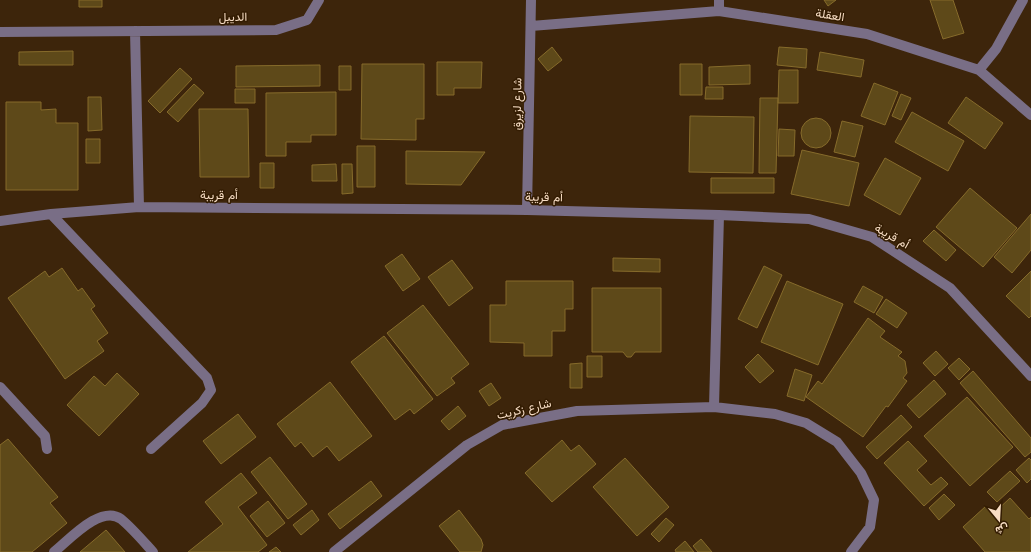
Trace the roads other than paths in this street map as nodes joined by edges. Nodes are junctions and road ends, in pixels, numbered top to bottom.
1 (319, 0) edge
2 (531, 0) edge
3 (719, 0) edge
4 (1023, 0) edge
5 (719, 11) junction
6 (531, 26) junction
7 (135, 31) junction
8 (0, 32) edge
9 (979, 70) junction
10 (1031, 115) edge
11 (139, 207) junction
12 (527, 210) junction
13 (51, 214) junction
14 (719, 215) junction
15 (0, 221) edge
16 (1031, 376) edge
17 (0, 387) edge
18 (714, 407) junction
19 (47, 449) dead end
20 (151, 449) dead end
21 (54, 552) edge
22 (153, 552) edge
23 (334, 552) edge
24 (851, 552) edge

1 - 7 street, الديبل
2 - 6 street, شارع لزيرق
3 - 5 street
4 - 9 street
5 - 6 street, العقلة
5 - 9 street, العقلة
6 - 12 street, شارع لزيرق
7 - 8 street, الديبل
7 - 11 street
9 - 10 street, العقلة
11 - 12 street, أم قريبة
11 - 13 street, أم قريبة
12 - 14 street, أم قريبة
13 - 15 street, أم قريبة
13 - 20 street
14 - 16 street, أم قريبة
14 - 18 street
17 - 19 street
18 - 23 street, شارع زكريت
18 - 24 street, شارع زكريت
21 - 22 street

